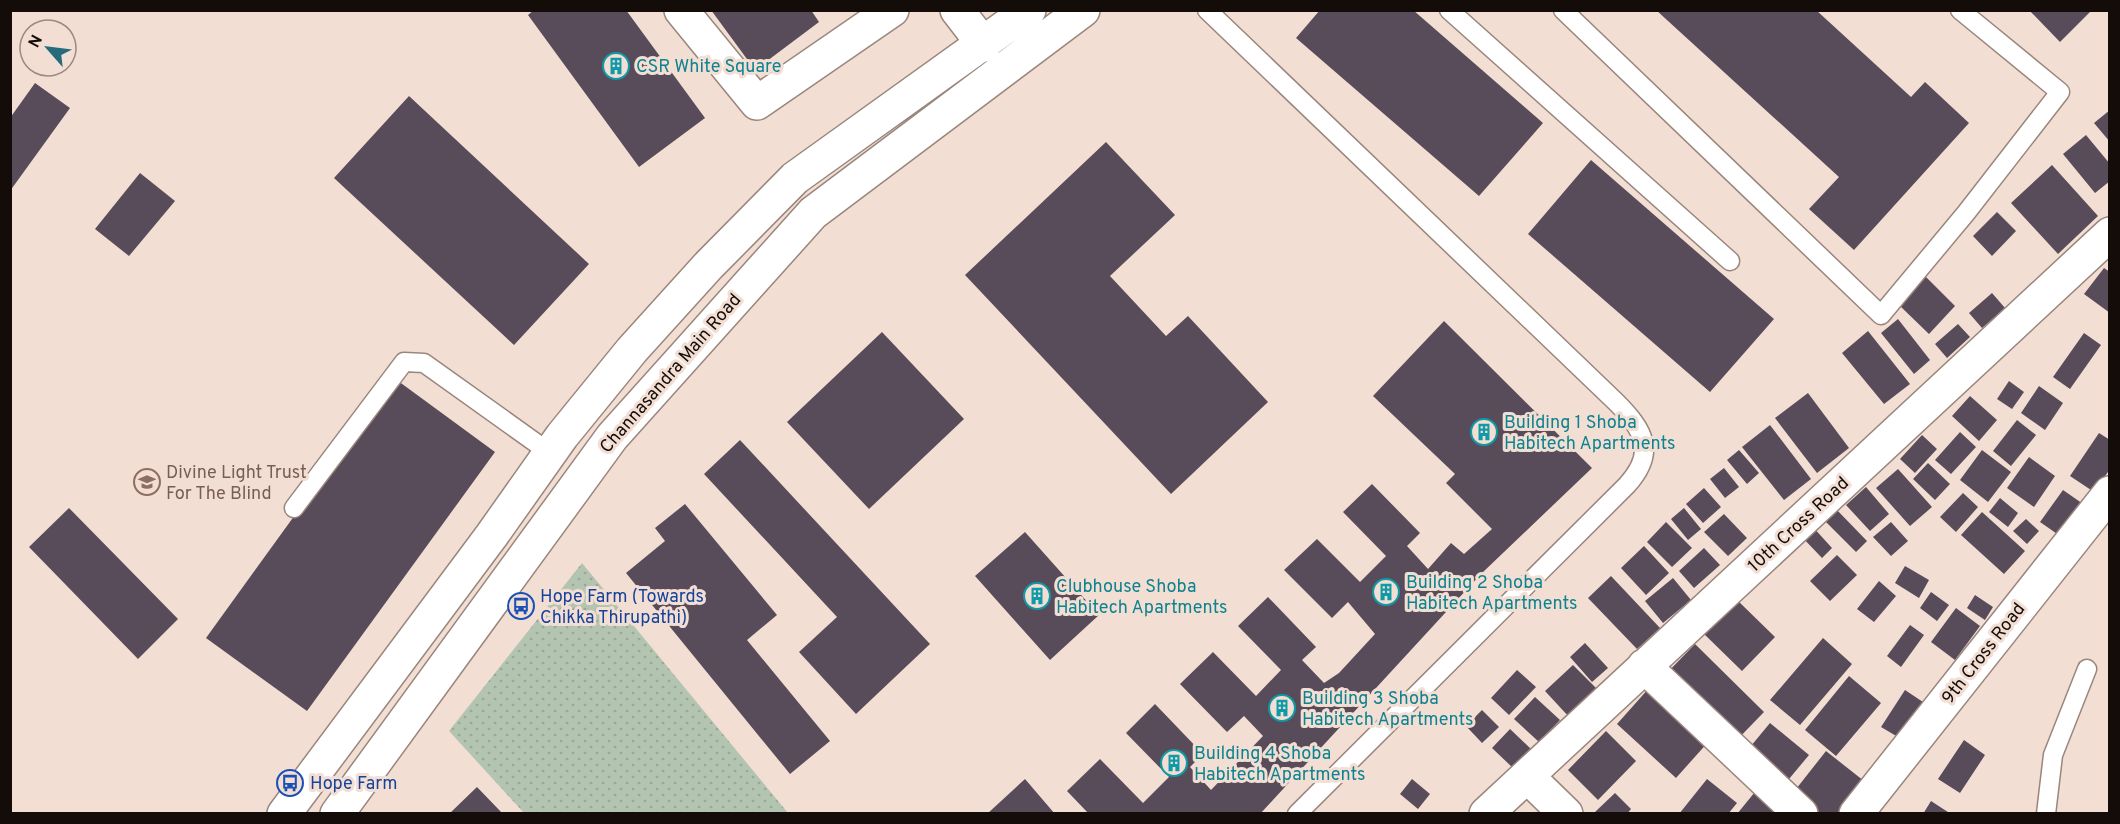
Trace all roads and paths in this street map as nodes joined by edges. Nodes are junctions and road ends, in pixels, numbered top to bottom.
1 (681, 10) edge
2 (892, 10) edge
3 (957, 10) edge
4 (1029, 10) edge
5 (1083, 10) edge
6 (1207, 10) edge
7 (1449, 10) edge
8 (1563, 10) edge
9 (1960, 10) edge
10 (984, 45) junction
11 (795, 178) junction
12 (813, 213) junction
13 (2109, 234) edge
14 (1730, 261) dead end
15 (549, 453) junction
16 (2109, 494) edge
17 (294, 508) dead end
18 (1644, 666) junction
19 (2087, 669) dead end
20 (1527, 776) junction
21 (284, 813) edge
22 (338, 813) edge
23 (1297, 813) edge
24 (1486, 813) edge
25 (1566, 813) edge
26 (1801, 813) edge
27 (1856, 813) edge
28 (2046, 813) edge

1 - 2 main road
3 - 10 main road
4 - 10 main road
5 - 12 main road, Channasandra Main Road
6 - 23 lane
7 - 14 lane
8 - 9 lane
10 - 11 main road
11 - 12 main road
11 - 15 main road
12 - 22 main road, Channasandra Main Road
13 - 18 main road, 10th Cross Road
15 - 17 lane
15 - 21 main road
16 - 27 main road, 9th Cross Road
18 - 20 main road, 10th Cross Road
18 - 26 main road
19 - 28 lane
20 - 24 main road, 10th Cross Road
20 - 25 main road

